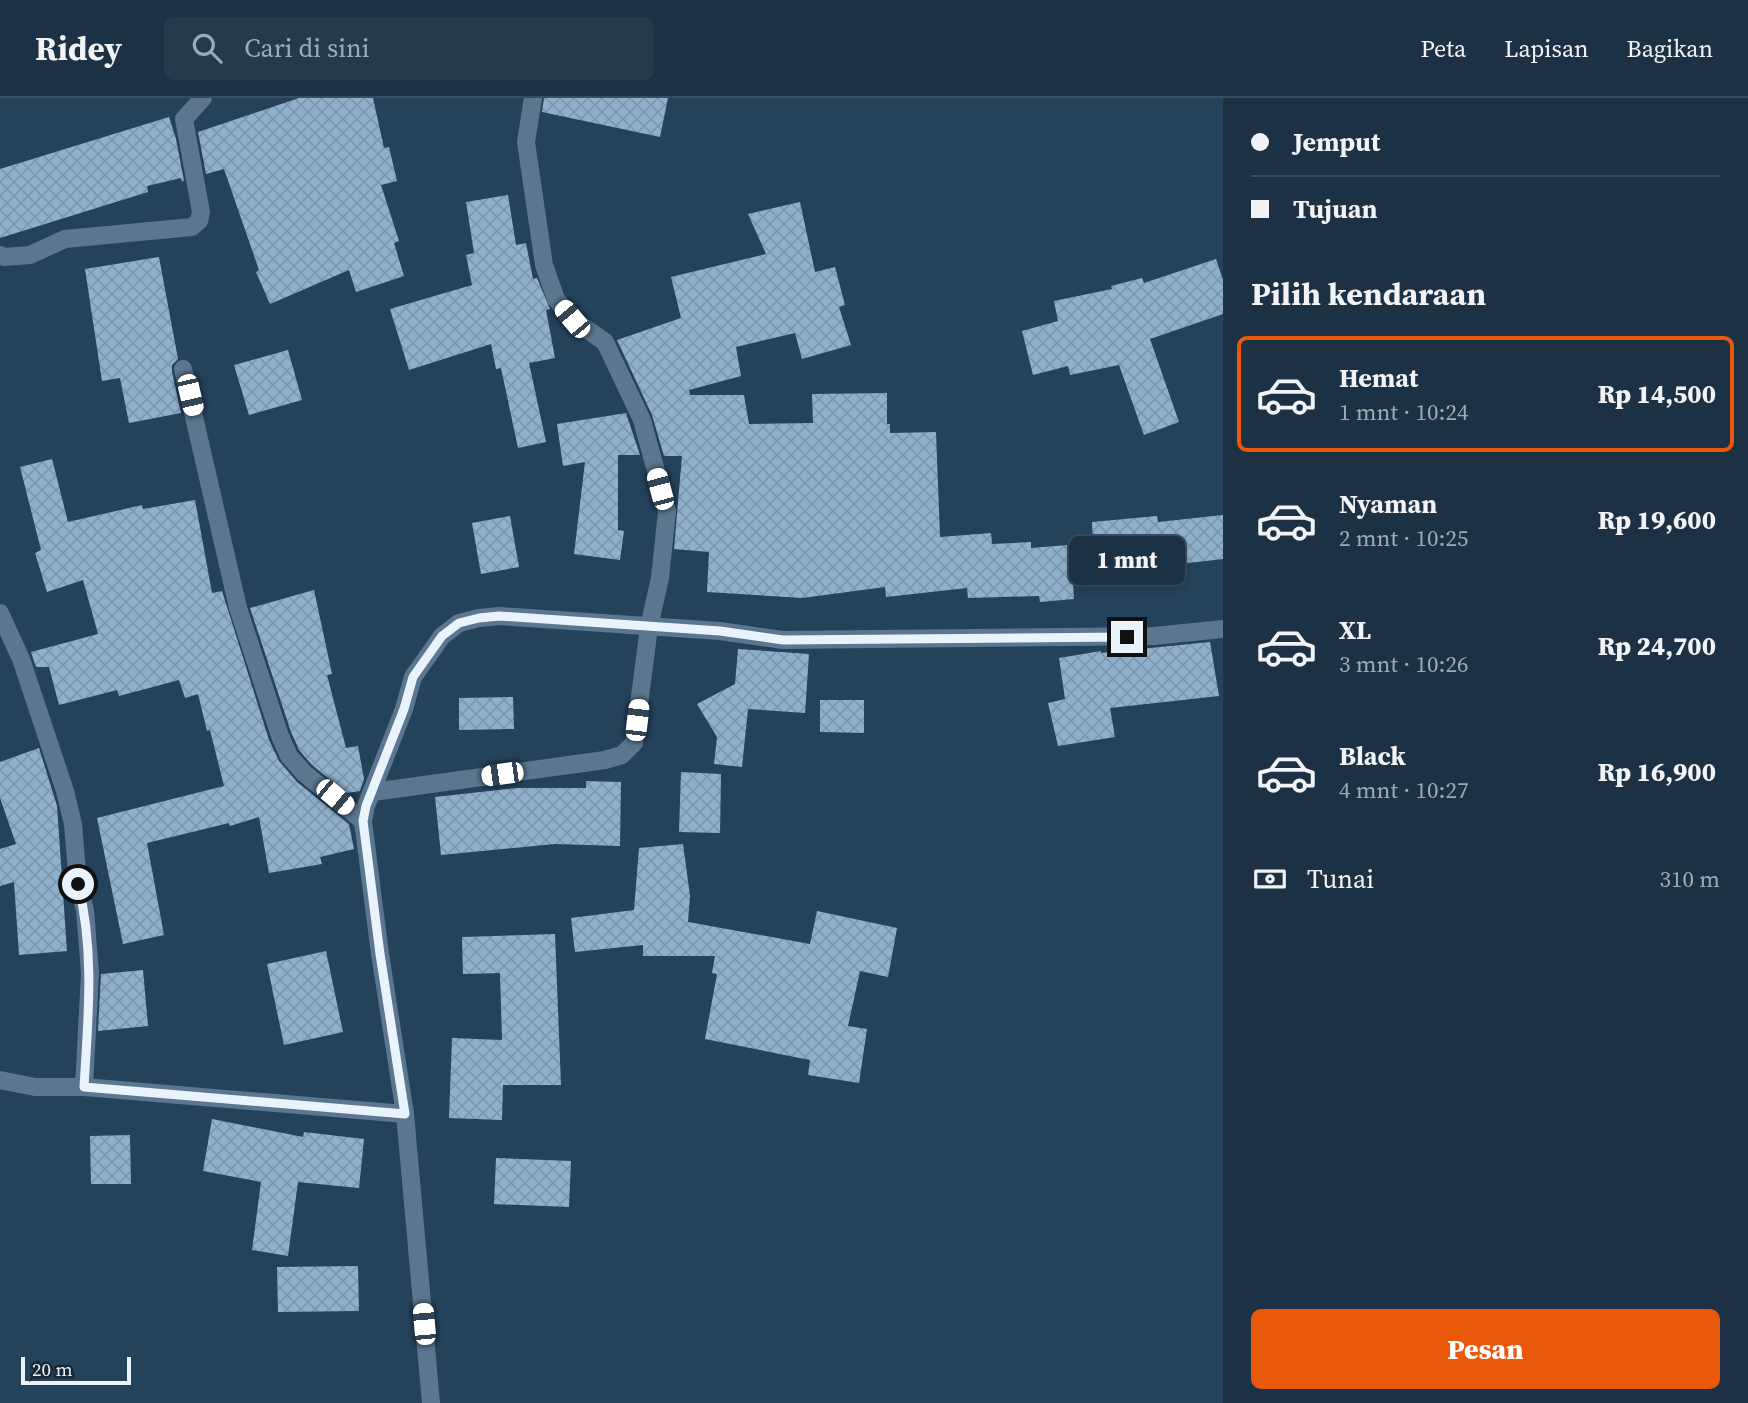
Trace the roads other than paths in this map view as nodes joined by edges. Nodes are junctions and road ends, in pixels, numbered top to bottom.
1 (203, 98) edge
2 (533, 98) edge
3 (0, 255) edge
4 (183, 369) dead end
5 (0, 613) edge
6 (649, 627) junction
7 (1223, 629) edge
8 (373, 792) junction
9 (363, 821) junction
10 (0, 1080) edge
11 (84, 1087) junction
12 (405, 1114) junction
13 (431, 1403) edge

1 - 3 street
2 - 6 street
4 - 9 street
5 - 11 street
6 - 7 street
6 - 8 street
6 - 8 street
8 - 9 street
9 - 12 street
10 - 11 street
11 - 12 street
12 - 13 street

